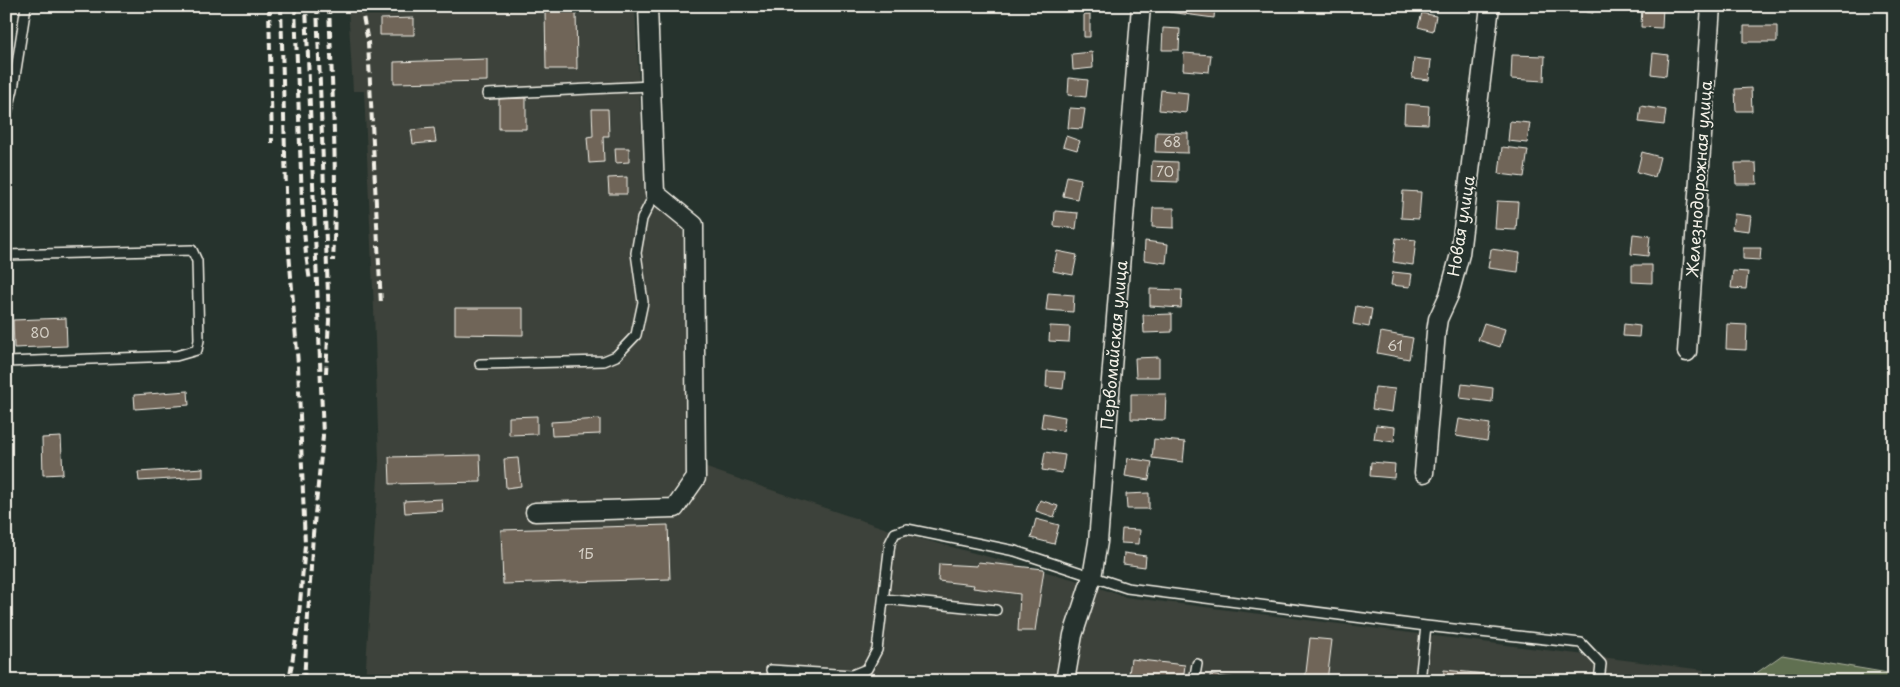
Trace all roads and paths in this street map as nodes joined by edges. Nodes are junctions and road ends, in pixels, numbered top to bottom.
1 (26, 6) edge
2 (648, 6) edge
3 (1140, 6) edge
4 (1490, 6) edge
5 (1711, 6) edge
6 (651, 86) junction
7 (10, 88) edge
8 (487, 94) dead end
9 (6, 118) edge
10 (655, 193) junction
11 (6, 256) edge
12 (1687, 352) dead end
13 (6, 362) edge
14 (480, 364) dead end
15 (1424, 473) dead end
16 (535, 512) dead end
17 (1092, 577) junction
18 (884, 599) junction
19 (996, 610) dead end
20 (1426, 626) junction
21 (1197, 664) dead end
22 (771, 670) dead end
23 (1065, 681) edge
24 (1194, 681) edge
25 (1420, 681) edge
26 (1598, 681) edge

1 - 7 lane
2 - 6 street
3 - 17 street, Первомайская улица
4 - 15 street, Новая улица
5 - 12 street, Железнодорожная улица
6 - 8 lane
6 - 10 street
7 - 9 lane
10 - 14 lane
10 - 16 street
11 - 13 lane
17 - 18 lane
17 - 20 lane
17 - 23 street, Первомайская улица
18 - 19 lane
18 - 22 lane
20 - 25 lane
20 - 26 lane
21 - 24 lane

